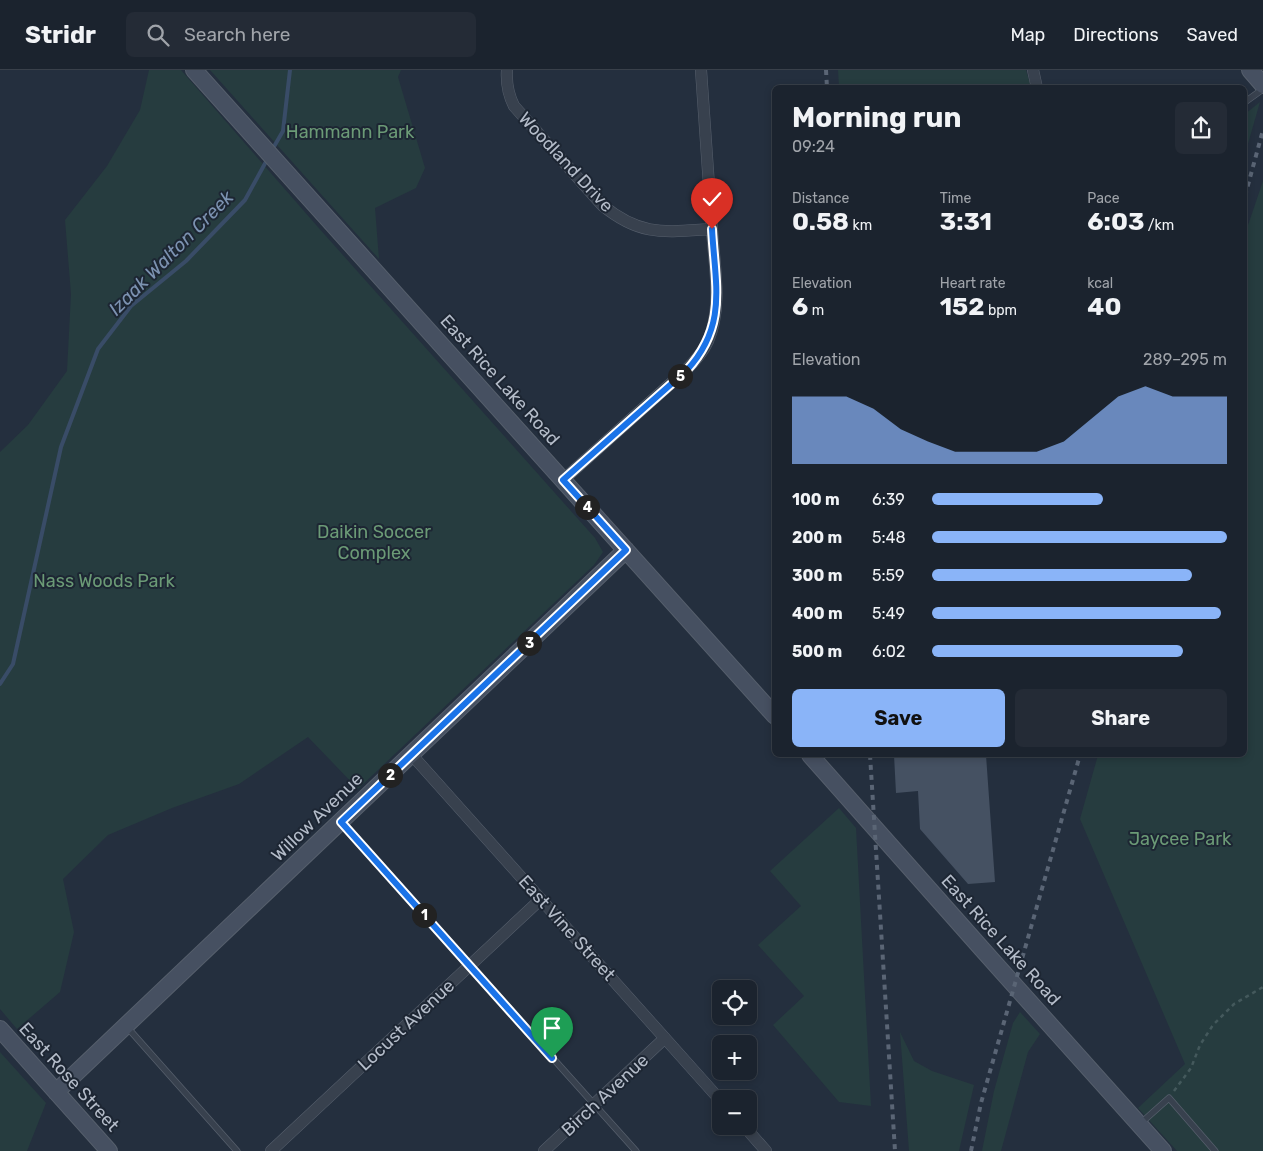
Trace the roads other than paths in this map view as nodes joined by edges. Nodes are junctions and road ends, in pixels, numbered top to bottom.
1 (194, 70) edge
2 (507, 70) edge
3 (701, 70) edge
4 (1033, 70) edge
5 (1250, 70) edge
6 (1036, 85) edge
7 (1263, 85) edge
8 (1263, 89) edge
9 (1247, 101) edge
10 (712, 229) junction
11 (563, 480) junction
12 (626, 550) junction
13 (772, 713) edge
14 (412, 755) junction
15 (812, 757) edge
16 (341, 822) junction
17 (541, 899) junction
18 (469, 966) junction
19 (126, 1026) junction
20 (0, 1029) edge
21 (665, 1038) junction
22 (712, 1091) edge
23 (56, 1092) junction
24 (594, 1104) junction
25 (1139, 1124) junction
26 (752, 1135) edge
27 (109, 1151) edge
28 (238, 1151) edge
29 (271, 1151) edge
30 (544, 1151) edge
31 (636, 1151) edge
32 (766, 1151) edge
33 (1163, 1151) edge
34 (1215, 1151) edge

1 - 11 street, East Rice Lake Road
2 - 10 street, Woodland Drive
3 - 10 street
4 - 6 street
5 - 7 street
8 - 9 lane
10 - 11 street
11 - 12 street, East Rice Lake Road
12 - 13 street, East Rice Lake Road
12 - 14 street, Willow Avenue
14 - 16 street, Willow Avenue
14 - 17 street, East Vine Street
15 - 25 street, East Rice Lake Road
16 - 18 lane
16 - 19 street, Willow Avenue
17 - 18 street, Locust Avenue
17 - 21 street, East Vine Street
18 - 24 lane
18 - 29 street, Locust Avenue
19 - 23 street, Willow Avenue
19 - 28 lane
20 - 23 street, East Rose Street
21 - 22 street, East Vine Street
21 - 24 street, Birch Avenue
23 - 27 street, East Rose Street
24 - 30 street, Birch Avenue
24 - 31 lane
25 - 33 street, East Rice Lake Road
25 - 34 lane
26 - 32 street

